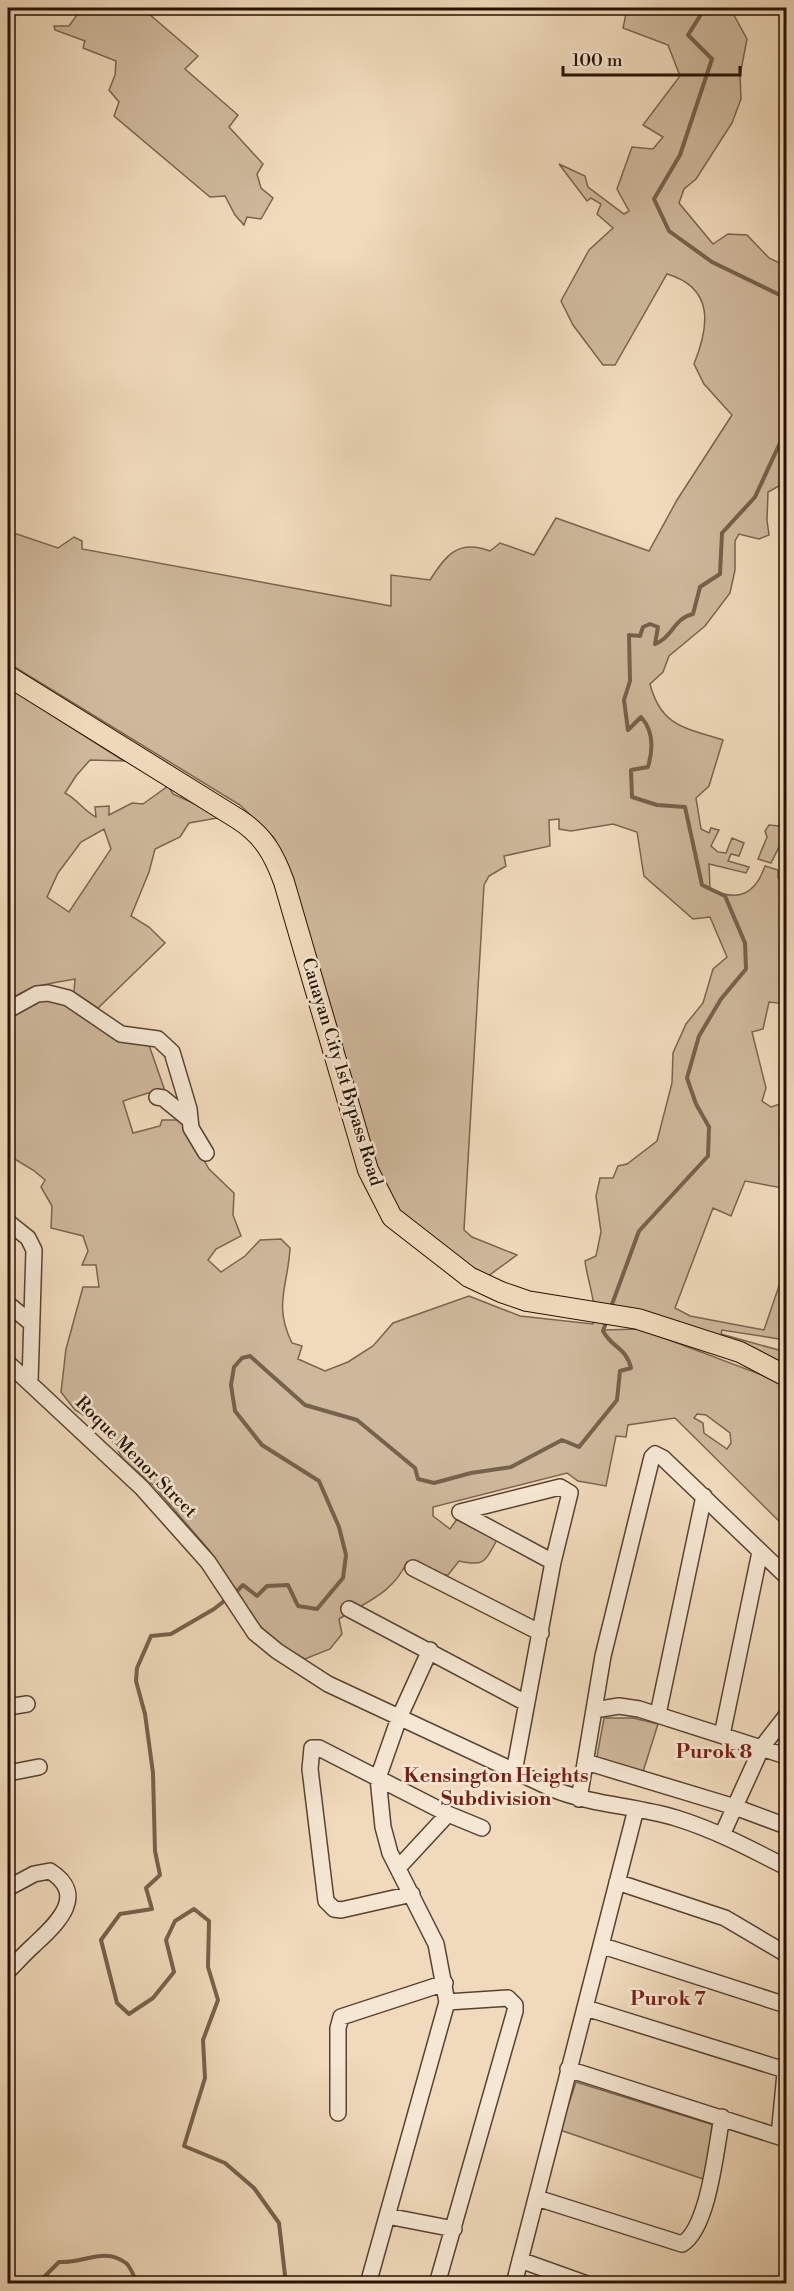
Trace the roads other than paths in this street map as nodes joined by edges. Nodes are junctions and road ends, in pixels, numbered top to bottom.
1 (8, 676) edge
2 (8, 1010) edge
3 (157, 1097) dead end
4 (190, 1120) junction
5 (206, 1153) dead end
6 (8, 1222) edge
7 (8, 1304) edge
8 (31, 1323) junction
9 (8, 1363) edge
10 (786, 1376) edge
11 (30, 1382) junction
12 (704, 1496) junction
13 (760, 1552) junction
14 (553, 1562) junction
15 (412, 1568) dead end
16 (786, 1576) edge
17 (349, 1610) dead end
18 (541, 1633) junction
19 (429, 1650) junction
20 (526, 1703) junction
21 (27, 1704) dead end
22 (8, 1707) edge
23 (594, 1710) junction
24 (658, 1714) junction
25 (786, 1716) edge
26 (399, 1718) junction
27 (722, 1735) junction
28 (762, 1747) junction
29 (786, 1756) edge
30 (586, 1762) junction
31 (39, 1767) dead end
32 (514, 1772) junction
33 (8, 1773) edge
34 (378, 1778) junction
35 (579, 1799) junction
36 (735, 1807) junction
37 (636, 1809) junction
38 (448, 1814) junction
39 (786, 1826) edge
40 (482, 1828) dead end
41 (722, 1835) junction
42 (786, 1867) edge
43 (398, 1868) junction
44 (617, 1882) junction
45 (8, 1888) edge
46 (412, 1894) junction
47 (603, 1946) junction
48 (786, 1954) edge
49 (8, 1971) edge
50 (445, 1983) junction
51 (447, 2002) junction
52 (786, 2005) edge
53 (586, 2008) junction
54 (786, 2067) edge
55 (568, 2068) junction
56 (338, 2113) dead end
57 (722, 2117) junction
58 (783, 2137) edge
59 (537, 2198) junction
60 (387, 2216) junction
61 (454, 2229) junction
62 (520, 2260) junction
63 (515, 2280) dead end
64 (368, 2283) edge
65 (437, 2283) edge
66 (587, 2283) edge

1 - 10 main road, Cauayan City 1st Bypass Road
2 - 4 street
3 - 4 street
4 - 5 street
6 - 8 street
7 - 8 street
8 - 11 street
9 - 11 street, Roque Menor Street
11 - 26 street, Roque Menor Street
12 - 13 street
12 - 23 street
12 - 24 street
13 - 16 street
13 - 27 street
14 - 14 street
14 - 18 street
15 - 18 street
17 - 19 street
18 - 20 street
19 - 20 street
19 - 26 street
20 - 32 street
21 - 22 street
23 - 24 street
23 - 30 street
24 - 27 street
25 - 28 street
26 - 32 street, Roque Menor Street
26 - 34 street
27 - 28 street
28 - 29 street
28 - 36 street
30 - 35 street
30 - 36 street
31 - 33 street
32 - 35 street, Roque Menor Street
34 - 38 street
34 - 43 street
34 - 46 street
35 - 37 street, Roque Menor Street
36 - 39 street
36 - 41 street
37 - 41 street, Roque Menor Street
37 - 44 street
38 - 40 street
38 - 43 street
41 - 42 street, Roque Menor Street
43 - 46 street
44 - 47 street
44 - 48 street
45 - 49 street
46 - 50 street
47 - 52 street
47 - 53 street
50 - 51 street
50 - 56 street
51 - 60 street
51 - 61 street
53 - 54 street
53 - 55 street
54 - 58 street
55 - 57 street
55 - 59 street
57 - 58 street
57 - 59 street
59 - 62 street
60 - 61 street
60 - 64 street
61 - 65 street
62 - 63 street
62 - 66 street

